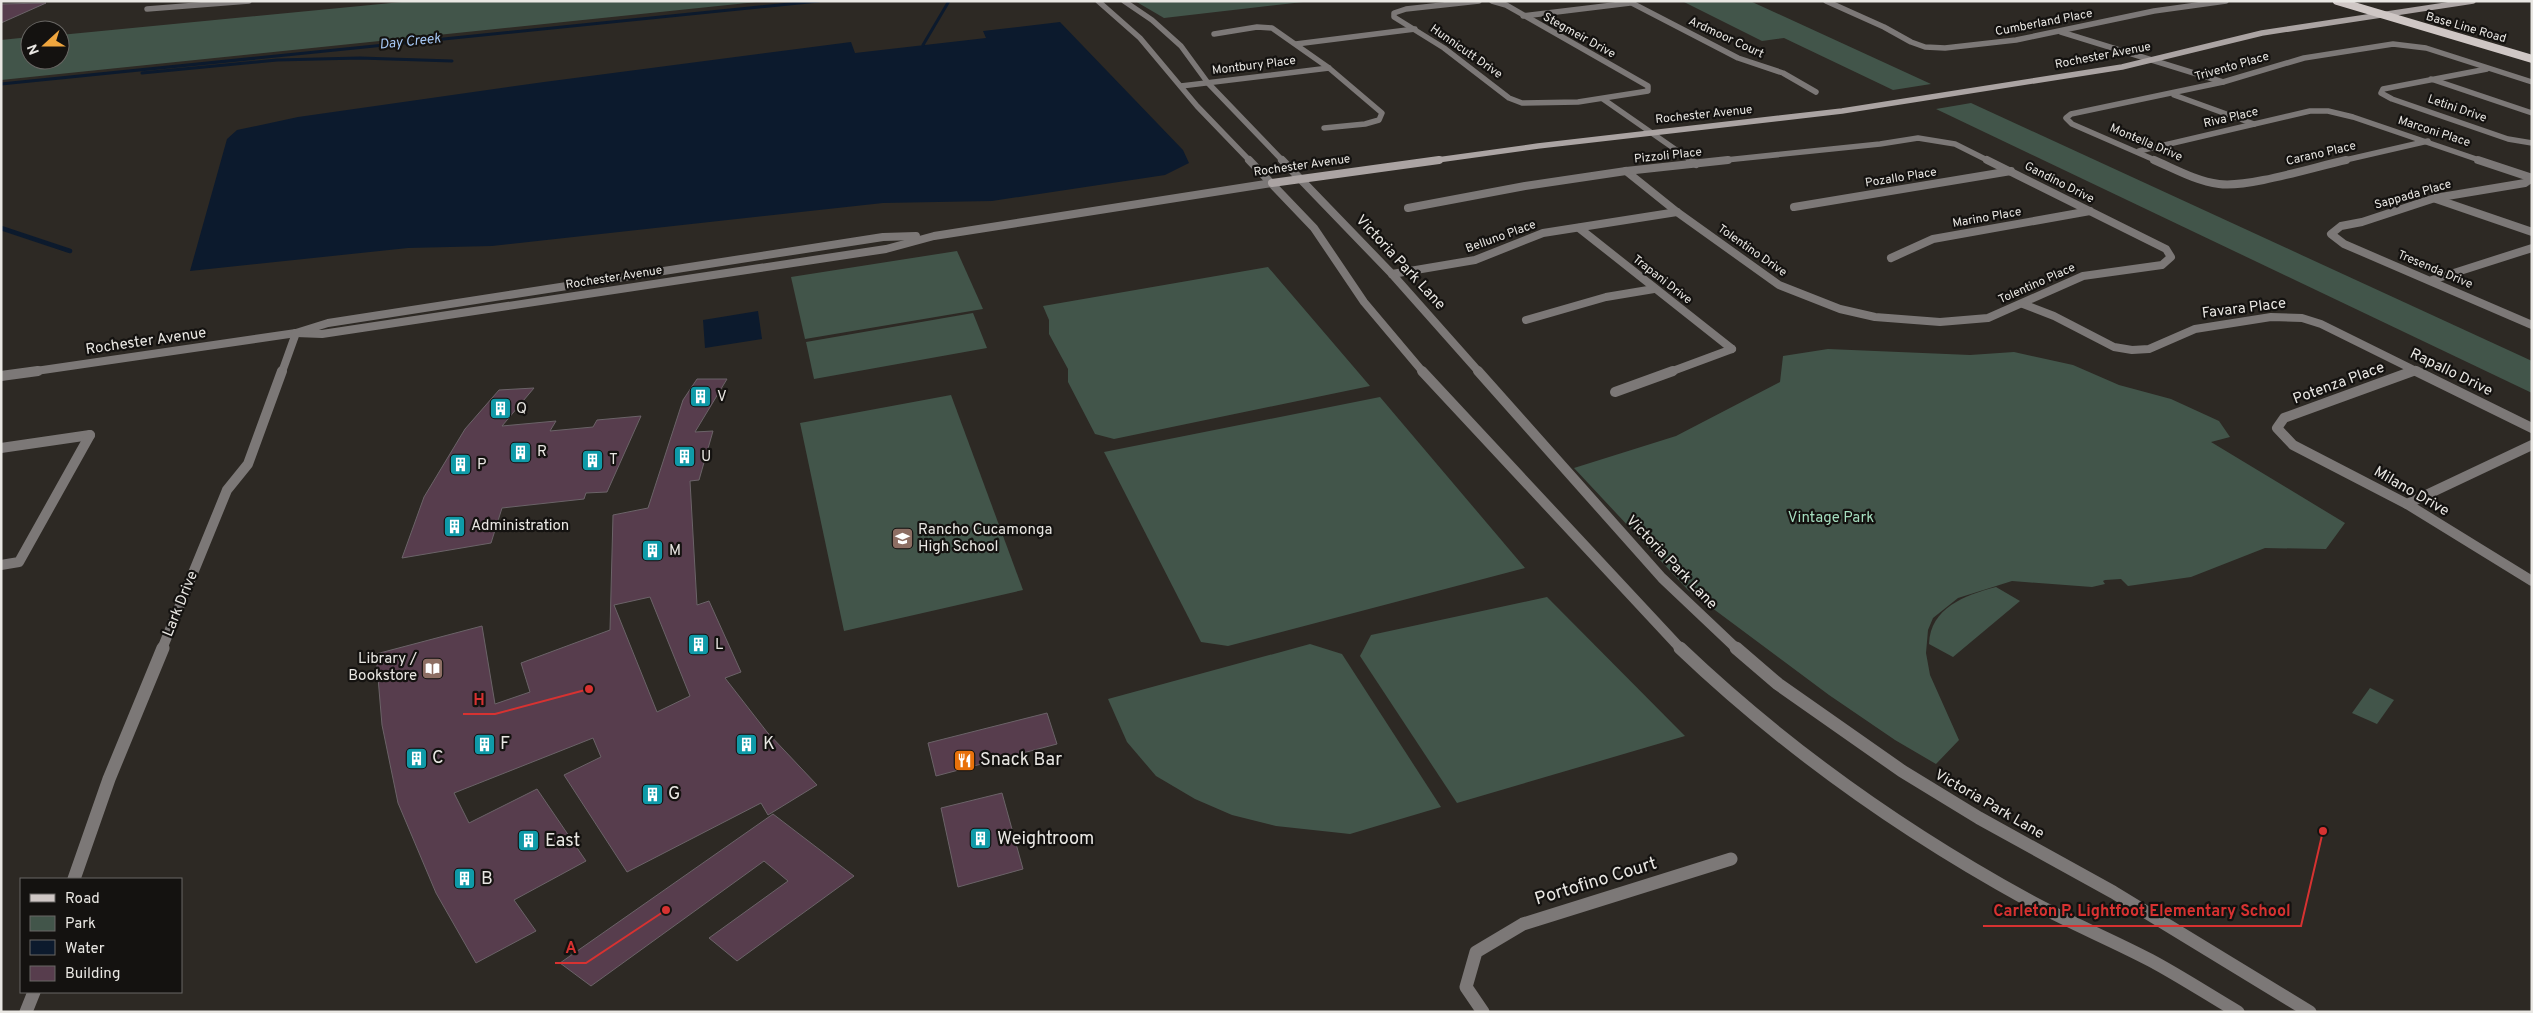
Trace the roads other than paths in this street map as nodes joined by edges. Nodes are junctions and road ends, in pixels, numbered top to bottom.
1 (250, 1) edge
2 (1098, 1) edge
3 (1124, 1) edge
4 (1479, 1) edge
5 (1493, 1) edge
6 (1826, 1) edge
7 (2226, 1) edge
8 (2337, 1) edge
9 (2362, 1) edge
10 (2473, 1) edge
11 (1629, 2) edge
12 (215, 3) edge
13 (147, 9) dead end
14 (2400, 12) junction
15 (2382, 15) junction
16 (1523, 16) junction
17 (1416, 29) junction
18 (2060, 31) junction
19 (1214, 34) dead end
20 (1296, 44) junction
21 (2532, 51) edge
22 (2532, 59) edge
23 (2151, 60) junction
24 (1329, 68) junction
25 (2490, 68) junction
26 (2430, 78) junction
27 (2223, 82) junction
28 (2532, 82) edge
29 (1208, 83) junction
30 (1181, 86) junction
31 (1816, 92) dead end
32 (2173, 94) junction
33 (1603, 99) junction
34 (2328, 111) joint
35 (2532, 112) edge
36 (2066, 118) joint
37 (2255, 124) junction
38 (1324, 128) dead end
39 (1654, 134) junction
40 (1932, 137) joint
41 (2428, 141) junction
42 (2530, 143) edge
43 (2138, 151) junction
44 (1696, 164) junction
45 (1626, 171) junction
46 (2011, 171) junction
47 (2532, 178) edge
48 (1300, 179) junction
49 (1272, 183) junction
50 (2219, 184) joint
51 (2435, 198) junction
52 (1794, 207) dead end
53 (1408, 208) dead end
54 (2090, 211) junction
55 (1677, 212) junction
56 (1578, 228) junction
57 (2532, 232) edge
58 (2331, 234) joint
59 (2532, 248) edge
60 (2171, 257) joint
61 (1891, 258) dead end
62 (1392, 274) junction
63 (2432, 280) junction
64 (1654, 289) junction
65 (2023, 304) junction
66 (1526, 320) dead end
67 (1940, 322) joint
68 (2532, 325) edge
69 (296, 333) junction
70 (2358, 343) joint
71 (2415, 370) junction
72 (1, 376) edge
73 (1614, 392) dead end
74 (2277, 428) joint
75 (2532, 428) edge
76 (2532, 445) edge
77 (1, 448) edge
78 (2407, 504) junction
79 (1, 565) edge
80 (2532, 581) edge
81 (1731, 859) dead end
82 (74, 878) edge
83 (34, 993) edge
84 (26, 1012) edge
85 (1483, 1012) edge
86 (2238, 1012) edge
87 (2310, 1012) edge

1 - 12 street
2 - 30 street
3 - 29 street, Victoria Park Lane
4 - 17 street, Hunnicutt Drive
5 - 16 street, Stegmeir Drive
6 - 18 street, Cumberland Place
7 - 18 street, Cumberland Place
8 - 15 main road, Base Line Road
9 - 14 main road, Base Line Road
10 - 14 main road, Rochester Avenue
11 - 16 street
11 - 31 street, Ardmoor Court
12 - 13 street
14 - 15 main road, Rochester Avenue
14 - 21 main road, Base Line Road
15 - 22 main road, Base Line Road
15 - 23 main road, Rochester Avenue
16 - 33 street, Stegmeir Drive
17 - 20 street
17 - 33 street, Hunnicutt Drive
18 - 23 street
19 - 20 street
20 - 24 street
23 - 27 street
23 - 39 main road, Rochester Avenue
24 - 29 street, Montbury Place
24 - 38 street
25 - 26 street
25 - 27 street, Trivento Place
25 - 28 street, Trivento Place
26 - 35 street
26 - 42 street, Letini Drive
27 - 32 street, Trivento Place
29 - 30 street, Montbury Place
29 - 48 street, Victoria Park Lane
30 - 49 street
32 - 36 street, Trivento Place
32 - 37 street
33 - 39 street
34 - 37 street, Riva Place
34 - 41 street, Marconi Place
36 - 43 street, Montella Drive
37 - 43 street, Riva Place
39 - 44 street
39 - 48 main road, Rochester Avenue
40 - 44 street, Pizzoli Place
40 - 46 street, Gandino Drive
41 - 47 street, Marconi Place
41 - 50 street, Carano Place
43 - 50 street, Montella Drive
44 - 45 street, Pizzoli Place
45 - 53 street, Pizzoli Place
45 - 55 street, Tolentino Drive
46 - 52 street, Pozallo Place
46 - 54 street, Gandino Drive
47 - 51 street, Sappada Place
48 - 49 main road, Rochester Avenue
48 - 62 street, Victoria Park Lane
49 - 69 street, Rochester Avenue
49 - 86 street
51 - 57 street
51 - 58 street, Sappada Place
54 - 60 street, Gandino Drive
54 - 61 street, Marino Place
55 - 56 street, Belluno Place
55 - 67 street, Tolentino Drive
56 - 62 street, Belluno Place
56 - 64 street, Trapani Drive
58 - 63 street, Tresenda Drive
59 - 63 street
60 - 65 street, Tolentino Place
62 - 87 street, Victoria Park Lane
63 - 68 street, Tresenda Drive
64 - 66 street
64 - 73 street, Trapani Drive
65 - 67 street, Tolentino Place
65 - 70 street, Favara Place
69 - 72 street, Rochester Avenue
69 - 82 street, Lark Drive
70 - 71 street, Rapallo Drive
71 - 74 street, Potenza Place
71 - 75 street, Rapallo Drive
74 - 78 street, Milano Drive
76 - 78 street
77 - 79 street
78 - 80 street, Milano Drive
81 - 85 street, Portofino Court
83 - 84 street

